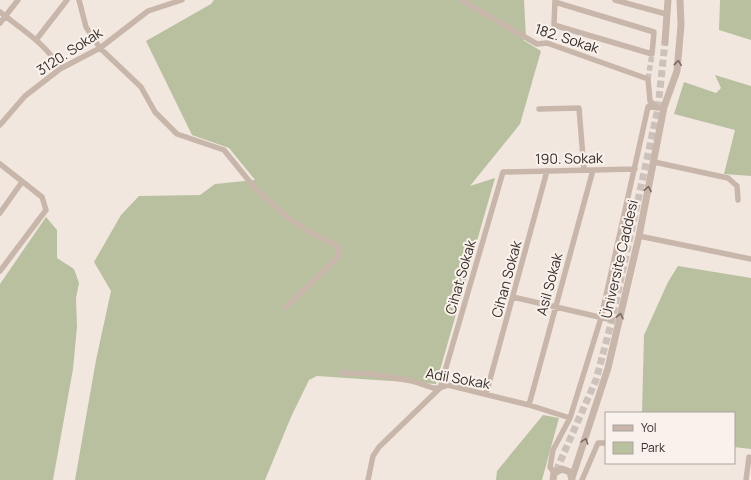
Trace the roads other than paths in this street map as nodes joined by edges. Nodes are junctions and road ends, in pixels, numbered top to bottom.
1 (18, 0) edge
2 (66, 0) edge
3 (79, 0) edge
4 (182, 0) edge
5 (461, 0) edge
6 (615, 0) edge
7 (668, 0) edge
8 (680, 0) edge
9 (555, 1) edge
10 (0, 12) edge
11 (666, 14) junction
12 (5, 16) junction
13 (0, 23) edge
14 (36, 40) junction
15 (664, 42) tunnel mouth
16 (100, 48) junction
17 (60, 69) junction
18 (539, 110) dead end
19 (0, 125) edge
20 (654, 162) junction
21 (0, 164) edge
22 (635, 169) junction
23 (584, 170) junction
24 (592, 170) junction
25 (547, 171) junction
26 (503, 172) joint
27 (22, 182) junction
28 (738, 200) dead end
29 (0, 213) edge
30 (639, 236) junction
31 (751, 259) edge
32 (0, 272) edge
33 (514, 297) junction
34 (556, 307) junction
35 (286, 308) dead end
36 (601, 318) junction
37 (612, 320) dead end
38 (341, 372) dead end
39 (440, 388) junction
40 (486, 394) junction
41 (529, 405) junction
42 (570, 418) junction
43 (605, 443) edge
44 (749, 457) dead end
45 (554, 477) edge
46 (572, 479) edge
47 (368, 480) edge
48 (582, 480) edge
49 (746, 480) edge

1 - 12 street
2 - 14 street
3 - 16 street
4 - 16 street, 3120. Sokak
5 - 22 street, 182. Sokak
6 - 11 street
7 - 11 street
20 -> 8 street, Üniversite Caddesi
9 - 9 street
10 - 12 street
11 - 15 street
12 - 13 street
12 - 14 street
14 - 17 street
16 - 17 street, 3120. Sokak
16 - 35 street
17 - 19 street, 3120. Sokak
18 - 23 street
20 - 28 street
30 -> 20 street, Üniversite Caddesi
21 - 27 street
22 - 24 street, 190. Sokak
22 - 36 street
23 - 24 street, 190. Sokak
23 - 25 street, 190. Sokak
24 - 34 street, Asil Sokak
25 - 26 street, 190. Sokak
25 - 33 street, Cihan Sokak
26 - 39 street, Cihat Sokak
27 - 29 street
27 - 32 street
30 - 31 street
46 -> 30 street, Üniversite Caddesi
33 - 34 street
33 - 40 street, Cihan Sokak
34 - 36 street
34 - 41 street, Asil Sokak
36 - 37 street
36 - 42 street
38 - 39 street, Adil Sokak
39 - 40 street, Adil Sokak
39 - 47 street
40 - 41 street, Adil Sokak
41 - 42 street, Adil Sokak
42 - 45 street
43 - 48 street
44 - 49 street
45 - 46 street

